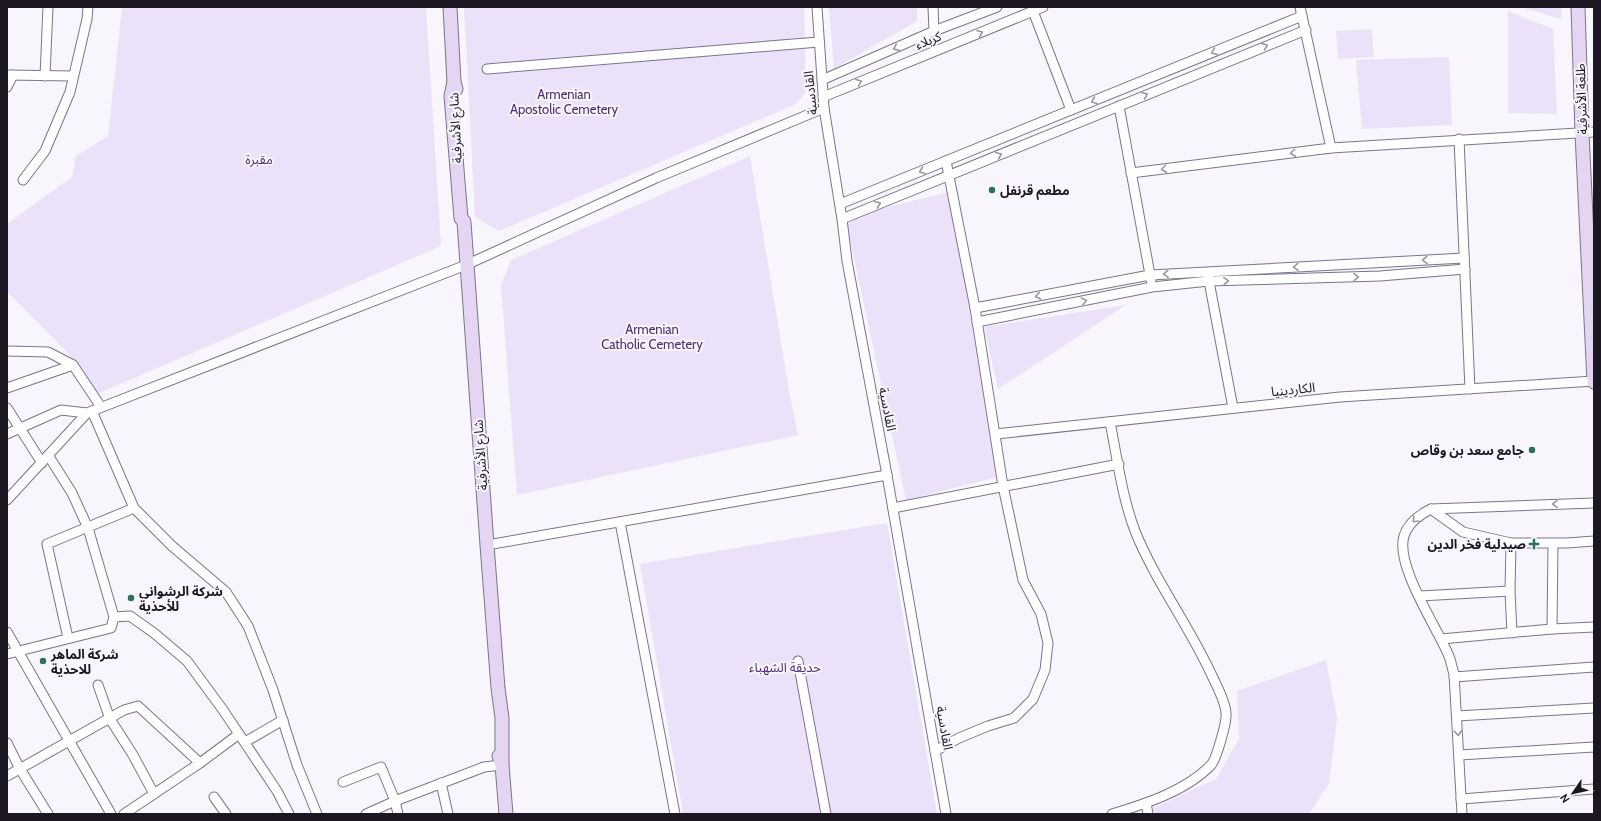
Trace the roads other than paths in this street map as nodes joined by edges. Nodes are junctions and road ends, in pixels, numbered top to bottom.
1 (48, 7) edge
2 (88, 7) edge
3 (450, 7) edge
4 (817, 7) edge
5 (933, 7) edge
6 (997, 7) edge
7 (1043, 7) edge
8 (1578, 7) edge
9 (1033, 11) junction
10 (1301, 12) edge
11 (1306, 30) junction
12 (934, 31) junction
13 (819, 42) junction
14 (487, 69) dead end
15 (10, 75) edge
16 (45, 76) junction
17 (73, 76) junction
18 (822, 80) junction
19 (7, 87) edge
20 (823, 97) junction
21 (1119, 106) junction
22 (824, 108) junction
23 (1071, 110) junction
24 (1588, 132) edge
25 (1459, 139) junction
26 (1332, 148) junction
27 (946, 161) junction
28 (1131, 173) junction
29 (950, 175) junction
30 (23, 180) dead end
31 (840, 204) junction
32 (842, 219) junction
33 (1464, 258) junction
34 (466, 265) junction
35 (1465, 269) junction
36 (1207, 271) junction
37 (1150, 275) junction
38 (1209, 281) junction
39 (1152, 287) junction
40 (975, 308) junction
41 (977, 322) junction
42 (7, 350) edge
43 (73, 366) junction
44 (1594, 382) edge
45 (7, 388) edge
46 (1470, 389) junction
47 (7, 408) edge
48 (1233, 408) junction
49 (93, 410) junction
50 (1110, 422) junction
51 (19, 428) junction
52 (7, 434) edge
53 (996, 434) junction
54 (48, 456) junction
55 (42, 463) junction
56 (1119, 464) junction
57 (887, 475) junction
58 (1003, 486) junction
59 (7, 500) edge
60 (1594, 502) edge
61 (134, 508) junction
62 (893, 508) junction
63 (1431, 509) junction
64 (620, 522) junction
65 (88, 528) junction
66 (1594, 541) edge
67 (1511, 543) junction
68 (1553, 544) junction
69 (487, 545) junction
70 (1510, 591) junction
71 (1420, 596) junction
72 (114, 616) junction
73 (1594, 627) edge
74 (1552, 629) junction
75 (7, 632) edge
76 (1512, 633) junction
77 (68, 638) junction
78 (1441, 639) junction
79 (18, 650) junction
80 (7, 654) edge
81 (798, 661) dead end
82 (1594, 667) edge
83 (1454, 677) junction
84 (98, 685) dead end
85 (1594, 708) edge
86 (1457, 716) junction
87 (110, 718) junction
88 (283, 720) junction
89 (239, 734) junction
90 (69, 742) junction
91 (245, 742) junction
92 (7, 743) edge
93 (1594, 747) edge
94 (935, 751) junction
95 (1459, 755) junction
96 (200, 763) junction
97 (502, 765) junction
98 (20, 768) junction
99 (7, 776) edge
100 (344, 782) dead end
101 (441, 783) junction
102 (1594, 789) edge
103 (154, 794) junction
104 (214, 797) dead end
105 (1462, 799) junction
106 (395, 801) junction
107 (1146, 803) junction
108 (48, 814) edge
109 (111, 814) edge
110 (124, 814) edge
111 (226, 814) edge
112 (289, 814) edge
113 (317, 814) edge
114 (366, 814) edge
115 (398, 814) edge
116 (448, 814) edge
117 (506, 814) edge
118 (675, 814) edge
119 (826, 814) edge
120 (946, 814) edge
121 (1112, 814) edge
122 (1148, 814) edge
123 (1462, 814) edge

1 - 16 street
2 - 17 street
3 - 34 street, شارع الأشرفية
4 - 13 street, القادسية
5 - 12 street
6 - 12 street, كربلاء
7 - 9 street, كربلاء
8 - 24 street, طلعة الأشرفية
20 -> 9 street, كربلاء
9 - 23 street
10 - 11 street
10 -> 23 street
21 -> 11 street
11 - 26 street
12 -> 18 street, كربلاء
13 - 14 street
13 - 18 street, القادسية
15 - 16 street
15 - 19 street
16 - 17 street
17 - 30 street
18 - 20 street, القادسية
20 - 22 street, القادسية
21 - 28 street
29 -> 21 street
22 - 31 street, القادسية
22 - 34 street
23 - 27 street
24 - 25 street
24 - 44 street, طلعة الأشرفية
25 - 26 street
25 - 33 street
26 -> 28 street
27 - 29 street
27 -> 31 street
28 - 37 street
32 -> 29 street
29 - 40 street
31 - 32 street, القادسية
32 - 57 street, القادسية
33 - 35 street
33 -> 36 street
34 - 49 street
34 - 69 street, شارع الأشرفية
38 -> 35 street
35 - 46 street
36 -> 37 street
36 - 38 street
37 - 39 street
37 -> 40 street
38 - 39 street
38 - 48 street
41 -> 39 street
40 - 41 street
41 - 53 street
42 - 43 street
43 - 45 street
43 - 49 street
44 - 46 street, الكاردينيا
46 - 48 street, الكاردينيا
47 - 51 street
48 - 50 street, الكاردينيا
49 - 51 street
49 - 54 street
49 - 61 street
50 - 53 street, الكاردينيا
50 - 56 street
51 - 52 street
51 - 55 street
53 - 58 street
54 - 55 street
54 - 65 street
55 - 59 street
56 - 58 street
56 - 107 street
57 - 62 street, القادسية
57 - 64 street
58 - 62 street
58 - 94 street
60 -> 63 street
61 - 65 street
61 - 88 street
62 - 94 street, القادسية
63 - 67 street
63 -> 71 street
64 - 69 street
64 - 118 street
65 - 72 street
65 - 77 street
66 - 68 street
67 - 68 street
67 - 70 street
68 - 74 street
69 - 97 street, شارع الأشرفية
70 - 71 street
70 - 76 street
71 - 78 street
72 - 77 street
72 - 89 street
73 - 74 street
74 - 76 street
75 - 79 street
76 - 78 street
77 - 79 street
78 - 83 street
79 - 80 street
79 - 90 street
81 - 119 street
82 - 83 street
83 - 86 street
84 - 87 street
85 - 86 street
86 -> 95 street
87 - 90 street
87 - 96 street
87 - 103 street
88 - 91 street
88 - 113 street
89 - 91 street
89 - 96 street
90 - 98 street
90 - 109 street
91 - 112 street
92 - 98 street
93 - 95 street
94 - 120 street, القادسية
95 - 105 street
96 - 103 street
97 - 101 street
97 - 117 street, شارع الأشرفية
98 - 99 street
98 - 108 street
100 - 106 street
101 - 106 street
101 - 116 street
102 - 105 street
103 - 110 street
104 - 111 street
105 - 123 street
106 - 114 street
106 - 115 street
107 - 121 street
107 - 122 street

